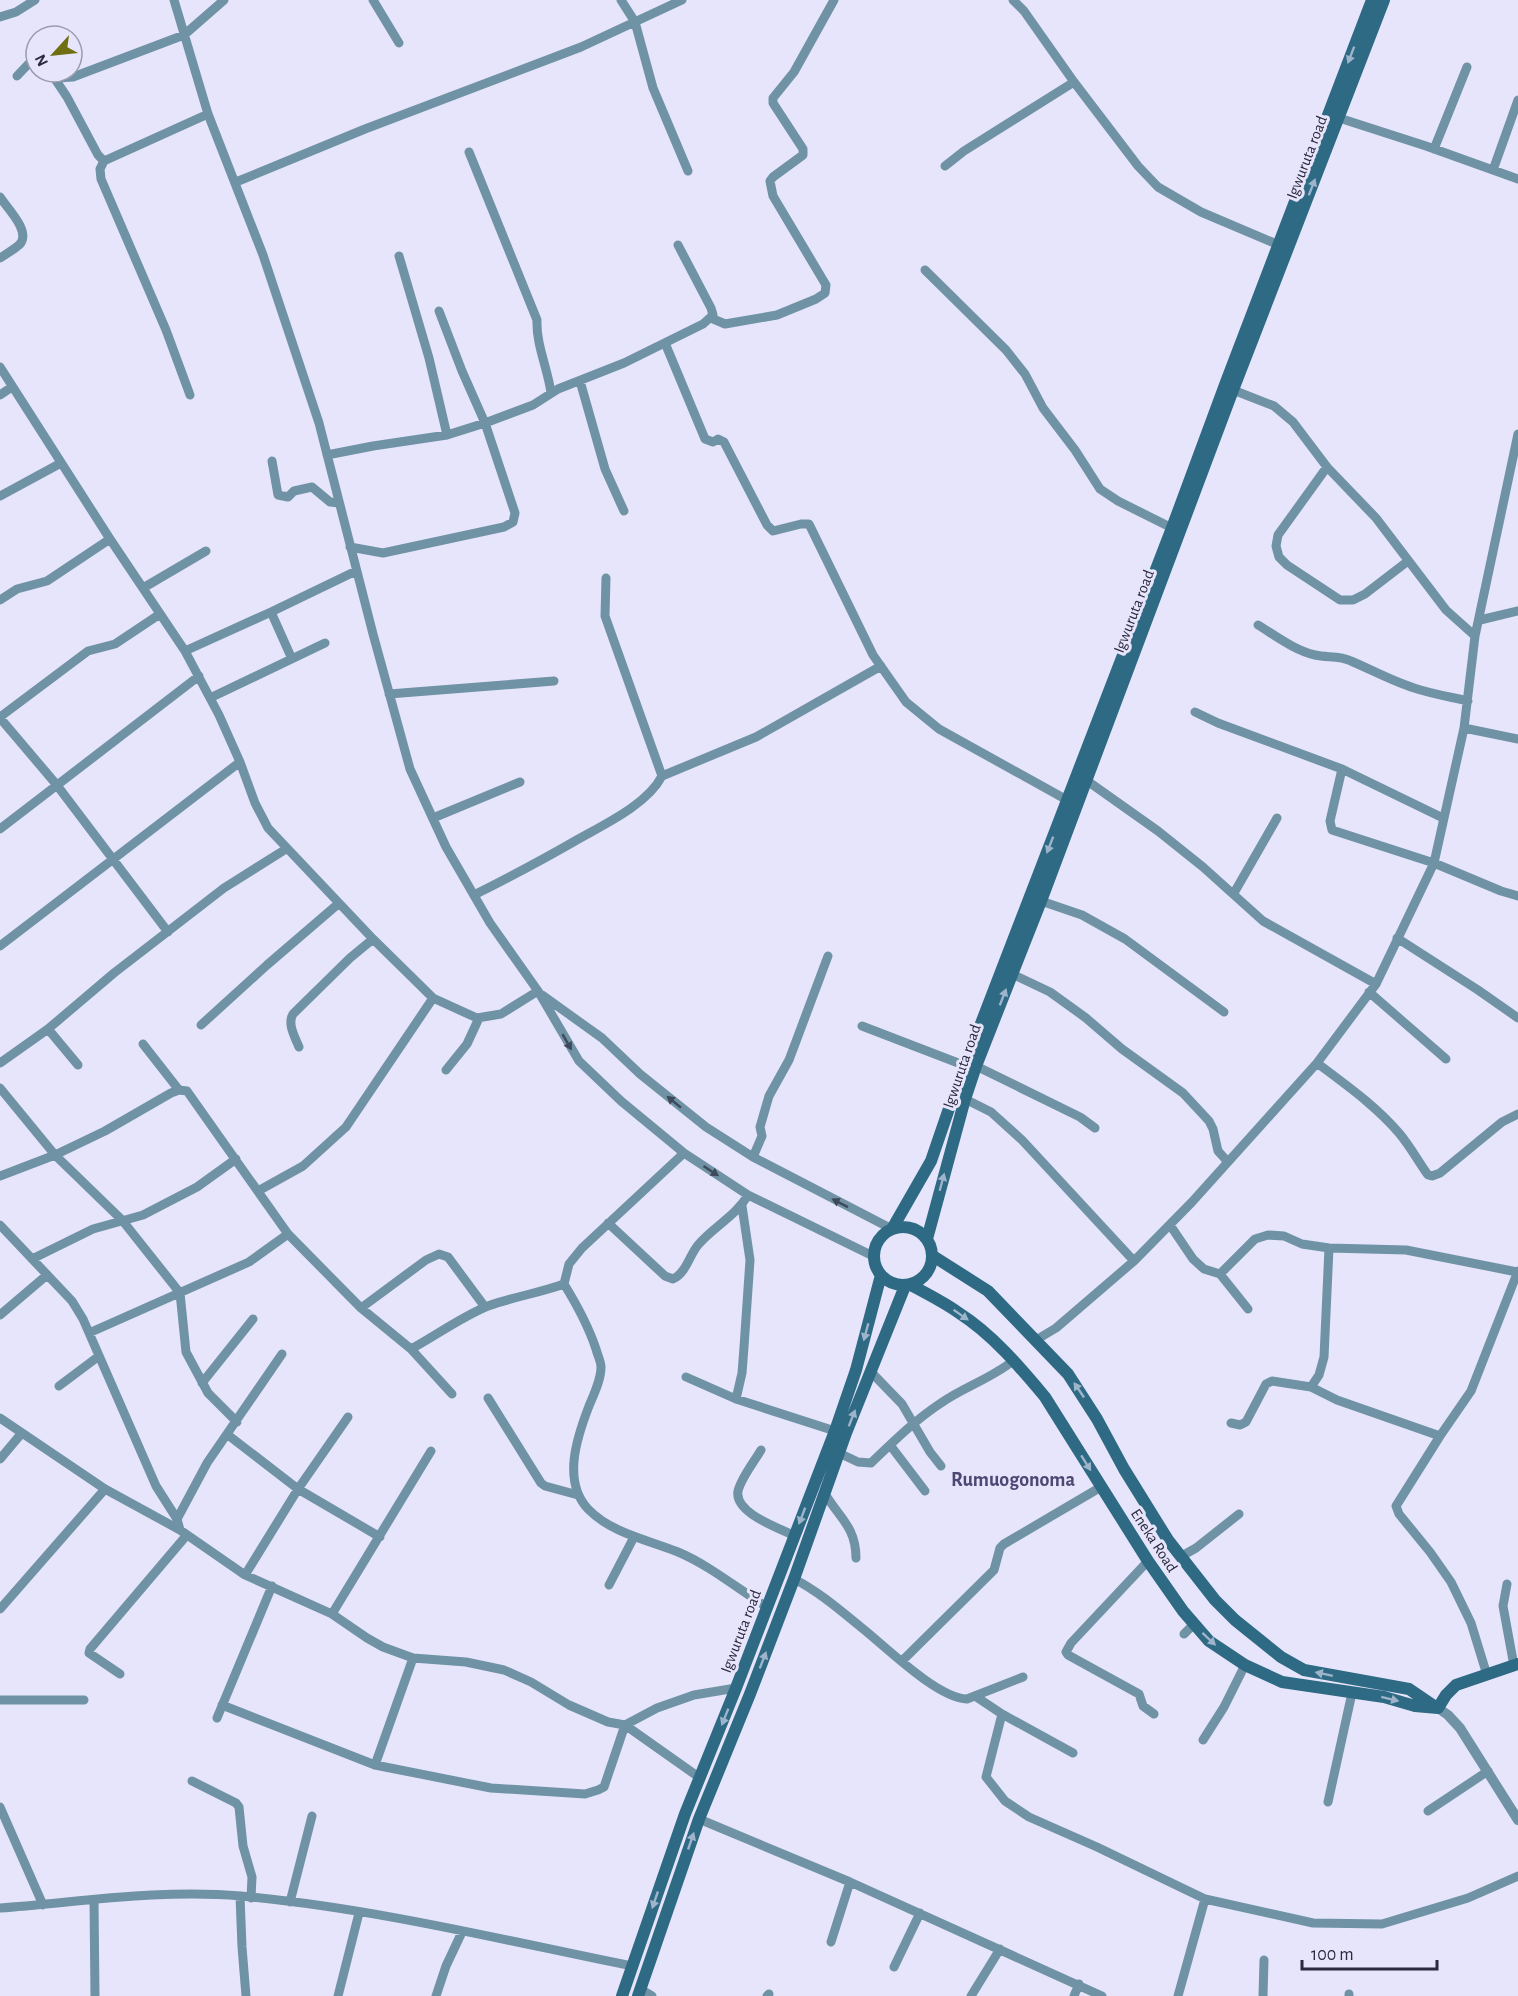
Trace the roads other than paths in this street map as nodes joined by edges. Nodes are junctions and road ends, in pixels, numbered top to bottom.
1 (35, 0) edge
2 (174, 0) edge
3 (224, 0) edge
4 (373, 0) edge
5 (621, 0) edge
6 (682, 0) edge
7 (834, 0) edge
8 (1013, 0) edge
9 (1372, 0) edge
10 (1384, 0) edge
11 (0, 17) edge
12 (635, 22) junction
13 (184, 35) junction
14 (399, 43) dead end
15 (1467, 67) dead end
16 (24, 69) edge
17 (84, 73) edge
18 (17, 76) dead end
19 (1074, 82) junction
20 (58, 84) edge
21 (1518, 100) edge
22 (208, 114) junction
23 (1334, 116) junction
24 (1434, 148) junction
25 (470, 152) dead end
26 (104, 161) junction
27 (945, 166) dead end
28 (1492, 170) junction
29 (688, 171) dead end
30 (1518, 179) edge
31 (236, 182) junction
32 (0, 197) edge
33 (678, 245) dead end
34 (1279, 245) junction
35 (399, 256) dead end
36 (0, 258) edge
37 (925, 270) dead end
38 (439, 311) dead end
39 (711, 318) junction
40 (665, 343) junction
41 (0, 368) edge
42 (580, 381) junction
43 (12, 387) junction
44 (1233, 390) junction
45 (551, 393) junction
46 (0, 395) edge
47 (190, 395) dead end
48 (486, 423) junction
49 (1518, 434) edge
50 (447, 435) junction
51 (1517, 446) edge
52 (327, 455) junction
53 (272, 461) dead end
54 (61, 463) junction
55 (1327, 467) junction
56 (0, 496) edge
57 (339, 503) junction
58 (624, 511) dead end
59 (1172, 528) junction
60 (110, 539) junction
61 (350, 547) junction
62 (206, 551) dead end
63 (1408, 561) junction
64 (357, 570) junction
65 (606, 578) dead end
66 (143, 588) junction
67 (0, 600) edge
68 (1518, 611) edge
69 (271, 612) junction
70 (160, 614) junction
71 (1480, 620) junction
72 (1258, 625) dead end
73 (1475, 636) junction
74 (325, 643) dead end
75 (185, 651) junction
76 (292, 659) junction
77 (881, 666) junction
78 (199, 676) junction
79 (554, 681) dead end
80 (389, 694) junction
81 (210, 698) junction
82 (1468, 701) junction
83 (1195, 712) dead end
84 (0, 718) edge
85 (1464, 728) junction
86 (1518, 740) edge
87 (240, 762) junction
88 (1342, 769) junction
89 (662, 776) junction
90 (1086, 780) junction
91 (520, 782) dead end
92 (56, 784) junction
93 (1067, 800) junction
94 (433, 818) junction
95 (1277, 818) dead end
96 (1443, 818) junction
97 (0, 829) edge
98 (286, 849) junction
99 (114, 859) junction
100 (1434, 863) junction
101 (1234, 893) junction
102 (474, 895) junction
103 (1518, 896) edge
104 (1041, 901) junction
105 (338, 904) junction
106 (168, 932) junction
107 (1397, 938) junction
108 (373, 939) junction
109 (0, 946) edge
110 (828, 956) dead end
111 (1012, 974) junction
112 (1376, 984) junction
113 (537, 991) junction
114 (1369, 992) junction
115 (433, 998) junction
116 (1224, 1012) dead end
117 (479, 1018) junction
118 (1518, 1018) edge
119 (201, 1025) dead end
120 (862, 1026) dead end
121 (48, 1029) junction
122 (143, 1044) dead end
123 (299, 1047) dead end
124 (1446, 1059) dead end
125 (0, 1063) edge
126 (1317, 1063) junction
127 (78, 1065) dead end
128 (971, 1066) junction
129 (446, 1070) dead end
130 (0, 1088) edge
131 (179, 1090) junction
132 (965, 1099) junction
133 (1518, 1114) edge
134 (1095, 1128) dead end
135 (684, 1153) junction
136 (55, 1155) junction
137 (753, 1157) junction
138 (236, 1159) junction
139 (1228, 1162) junction
140 (0, 1176) edge
141 (258, 1191) junction
142 (748, 1195) junction
143 (741, 1206) junction
144 (122, 1220) junction
145 (608, 1223) junction
146 (0, 1225) edge
147 (1170, 1225) junction
148 (892, 1229) junction
149 (288, 1233) junction
150 (927, 1239) junction
151 (1329, 1248) junction
152 (873, 1256) junction
153 (933, 1257) junction
154 (32, 1259) junction
155 (1134, 1261) junction
156 (1517, 1271) edge
157 (1220, 1274) junction
158 (47, 1275) junction
159 (881, 1275) junction
160 (564, 1284) junction
161 (908, 1285) junction
162 (180, 1293) junction
163 (485, 1307) junction
164 (361, 1308) junction
165 (1248, 1310) dead end
166 (0, 1315) edge
167 (253, 1319) dead end
168 (89, 1333) junction
169 (1036, 1340) junction
170 (411, 1349) junction
171 (282, 1354) dead end
172 (99, 1356) junction
173 (1012, 1361) junction
174 (870, 1371) junction
175 (686, 1377) dead end
176 (202, 1383) junction
177 (59, 1386) dead end
178 (1311, 1387) junction
179 (452, 1394) dead end
180 (488, 1398) dead end
181 (736, 1399) junction
182 (348, 1417) dead end
183 (0, 1418) edge
184 (237, 1422) junction
185 (914, 1423) junction
186 (1231, 1423) dead end
187 (835, 1431) junction
188 (21, 1434) junction
189 (228, 1435) junction
190 (1440, 1436) junction
191 (890, 1446) junction
192 (762, 1450) dead end
193 (431, 1451) dead end
194 (839, 1453) junction
195 (0, 1459) edge
196 (941, 1466) dead end
197 (1101, 1487) junction
198 (105, 1489) junction
199 (298, 1489) junction
200 (925, 1491) dead end
201 (824, 1492) junction
202 (578, 1495) junction
203 (1239, 1514) dead end
204 (177, 1519) junction
205 (183, 1533) junction
206 (795, 1536) junction
207 (380, 1537) junction
208 (634, 1537) junction
209 (1180, 1557) junction
210 (856, 1558) dead end
211 (1148, 1561) junction
212 (245, 1575) junction
213 (794, 1580) junction
214 (1507, 1584) dead end
215 (609, 1585) dead end
216 (272, 1586) junction
217 (767, 1607) junction
218 (0, 1609) edge
219 (332, 1614) junction
220 (1194, 1624) junction
221 (1184, 1634) dead end
222 (413, 1658) junction
223 (902, 1661) junction
224 (1245, 1665) junction
225 (1516, 1665) edge
226 (120, 1674) dead end
227 (1487, 1675) junction
228 (1023, 1677) dead end
229 (736, 1688) junction
230 (1352, 1693) junction
231 (975, 1696) junction
232 (0, 1700) edge
233 (84, 1700) dead end
234 (222, 1705) junction
235 (1438, 1708) junction
236 (1002, 1714) junction
237 (1154, 1714) dead end
238 (217, 1718) dead end
239 (626, 1725) junction
240 (1203, 1740) dead end
241 (1073, 1753) dead end
242 (375, 1765) junction
243 (1488, 1771) junction
244 (700, 1778) junction
245 (192, 1781) dead end
246 (1328, 1802) dead end
247 (0, 1807) edge
248 (1428, 1811) dead end
249 (312, 1816) dead end
250 (699, 1819) junction
251 (1518, 1820) edge
252 (1518, 1876) edge
253 (850, 1882) junction
254 (240, 1896) junction
255 (251, 1898) junction
256 (1205, 1899) junction
257 (94, 1900) junction
258 (290, 1902) junction
259 (43, 1905) junction
260 (0, 1908) edge
261 (359, 1912) junction
262 (920, 1913) junction
263 (462, 1932) junction
264 (831, 1942) dead end
265 (1000, 1949) junction
266 (1264, 1960) dead end
267 (632, 1966) junction
268 (894, 1967) dead end
269 (1078, 1984) junction
270 (639, 1992) edge
271 (95, 1996) edge
272 (246, 1996) edge
273 (338, 1996) edge
274 (436, 1996) edge
275 (622, 1996) edge
276 (652, 1996) edge
277 (972, 1996) edge
278 (1074, 1996) edge
279 (1102, 1996) edge
280 (1178, 1996) edge
281 (1263, 1996) edge

1 - 11 street
2 - 13 street
3 - 13 street
4 - 14 street
5 - 12 street
6 - 12 street
7 - 39 street
8 - 19 street
9 -> 23 main road, Igwuruta road
10 - 23 main road, Igwuruta road
12 - 29 street
12 - 31 street
13 - 17 street
13 - 22 street
15 - 24 street
16 - 18 street
19 - 27 street
19 - 34 street
20 - 26 street
21 - 28 street
22 - 26 street
22 - 31 street
23 - 24 street
23 - 34 main road, Igwuruta road
44 -> 23 main road, Igwuruta road
24 - 28 street
25 - 45 street
26 - 47 street
28 - 30 street
31 - 52 street
32 - 36 street
33 - 39 street
34 - 59 main road, Igwuruta road
35 - 50 street
37 - 59 street
38 - 48 street
39 - 40 street
40 - 42 street
40 - 77 street
41 - 43 street
42 - 45 street
42 - 58 street
43 - 46 street
43 - 54 street
44 - 55 street
44 - 90 main road, Igwuruta road
45 - 48 street
48 - 50 street
48 - 61 street
49 - 51 street
50 - 52 street
51 - 71 street
52 - 57 street
53 - 57 street
54 - 56 street
54 - 60 street
55 - 63 street
55 - 63 street
57 - 61 street
59 - 93 main road, Igwuruta road
60 - 66 street
60 - 67 street
61 - 64 street
62 - 66 street
63 - 73 street
64 - 69 street
64 - 80 street
65 - 89 street
66 - 70 street
68 - 71 street
69 - 75 street
69 - 76 street
70 - 75 street
70 - 84 street
71 - 73 street
72 - 82 street
73 - 82 street
74 - 76 street
75 - 78 street
76 - 81 street
77 - 89 street
77 - 93 street
78 - 81 street
78 - 92 street
79 - 80 street
80 - 94 street
81 - 87 street
82 - 85 street
83 - 88 street
84 - 92 street
85 - 86 street
85 - 96 street
87 - 98 street
87 - 99 street
88 - 96 street
88 - 100 street
89 - 102 street
90 - 101 street
90 - 104 main road, Igwuruta road
91 - 94 street
92 - 97 street
92 - 99 street
93 -> 128 main road, Igwuruta road
94 - 102 street
95 - 101 street
96 - 100 street
98 - 105 street
98 - 106 street
99 - 106 street
99 - 109 street
100 - 103 street
100 - 107 street
101 - 112 street
102 - 113 street
104 - 111 main road, Igwuruta road
104 - 116 street
105 - 108 street
105 - 119 street
106 - 121 street
107 - 112 street
107 - 118 street
108 - 115 street
108 - 123 street
110 - 137 street
128 -> 111 main road, Igwuruta road
111 - 139 street
112 - 114 street
113 - 117 street
113 -> 135 street
137 -> 113 street
114 - 124 street
114 - 126 street
115 - 117 street
115 - 141 street
117 - 129 street
120 - 128 street
121 - 125 street
121 - 127 street
122 - 131 street
126 - 133 street
126 - 139 street
128 - 132 main road, Igwuruta road
128 - 134 street
128 - 148 main road, Igwuruta road
130 - 136 street
131 - 136 street
131 - 138 street
150 -> 132 main road, Igwuruta road
132 - 155 street
135 -> 142 street
135 - 145 street
136 - 140 street
136 - 144 street
148 -> 137 street
138 - 141 street
138 - 144 street
139 - 147 street
141 - 149 street
142 - 143 street
142 - 152 street
143 - 145 street
143 - 181 street
144 - 154 street
144 - 162 street
145 - 160 street
146 - 154 street
147 - 155 street
147 - 157 street
148 - 150 main road
148 - 152 main road
149 - 162 street
149 - 164 street
150 - 153 main road
151 - 156 street
151 - 157 street
151 - 178 street
152 - 159 main road
153 - 161 main road
153 - 169 main road, Eneka Road
154 - 158 street
155 - 169 street
156 - 190 street
157 - 165 street
158 - 166 street
158 - 168 street
159 - 161 main road
159 -> 187 main road, Igwuruta road
160 - 163 street
160 - 202 street
161 -> 173 main road, Eneka Road
161 - 174 main road, Igwuruta road
162 - 168 street
162 - 176 street
163 - 164 street
163 - 170 street
164 - 170 street
167 - 176 street
168 - 172 street
209 -> 169 main road, Eneka Road
170 - 179 street
171 - 184 street
172 - 177 street
172 - 204 street
173 - 185 street
173 -> 197 main road, Eneka Road
174 - 185 street
194 -> 174 main road, Igwuruta road
175 - 181 street
176 - 184 street
178 - 186 street
178 - 190 street
180 - 202 street
181 - 187 street
182 - 199 street
183 - 188 street
184 - 189 street
185 - 191 street
185 - 196 street
187 -> 206 main road, Igwuruta road
188 - 195 street
188 - 198 street
189 - 199 street
189 - 204 street
190 - 227 street
191 - 194 street
191 - 200 street
192 - 206 street
193 - 207 street
194 - 201 main road, Igwuruta road
197 - 211 main road, Eneka Road
197 - 223 street
198 - 205 street
198 - 218 street
199 - 207 street
199 - 212 street
201 - 210 street
201 - 213 main road, Igwuruta road
202 - 208 street
203 - 209 street
204 - 205 street
205 - 212 street
205 - 226 street
206 - 217 main road, Igwuruta road
207 - 219 street
208 - 215 street
208 - 217 street
235 -> 209 main road, Eneka Road
211 - 220 main road, Eneka Road
211 - 237 street
212 - 216 street
213 - 223 street
250 -> 213 main road, Igwuruta road
214 - 225 street
216 - 219 street
216 - 234 street
217 - 229 main road, Igwuruta road
219 - 222 street
220 - 221 street
220 -> 224 main road, Eneka Road
222 - 239 street
222 - 242 street
223 - 231 street
224 - 230 main road, Eneka Road
224 - 240 street
225 - 227 main road
227 - 235 main road
228 - 231 street
229 - 239 street
229 -> 244 main road, Igwuruta road
230 -> 235 main road, Eneka Road
230 - 246 street
231 - 236 street
232 - 233 street
234 - 238 street
234 - 242 street
235 - 243 street
236 - 241 street
236 - 256 street
239 - 242 street
239 - 244 street
243 - 248 street
243 - 251 street
244 -> 267 main road, Igwuruta road
245 - 255 street
247 - 259 street
249 - 258 street
250 - 253 street
270 -> 250 main road, Igwuruta road
252 - 256 street
253 - 262 street
253 - 264 street
254 - 255 street
254 - 257 street
254 - 272 street
255 - 258 street
256 - 280 street
257 - 259 street
257 - 271 street
258 - 261 street
259 - 260 street
261 - 263 street
261 - 273 street
262 - 265 street
262 - 268 street
263 - 267 street
263 - 274 street
265 - 269 street
265 - 277 street
266 - 281 street
267 - 275 main road, Igwuruta road
269 - 278 street
269 - 279 street
270 - 276 street

